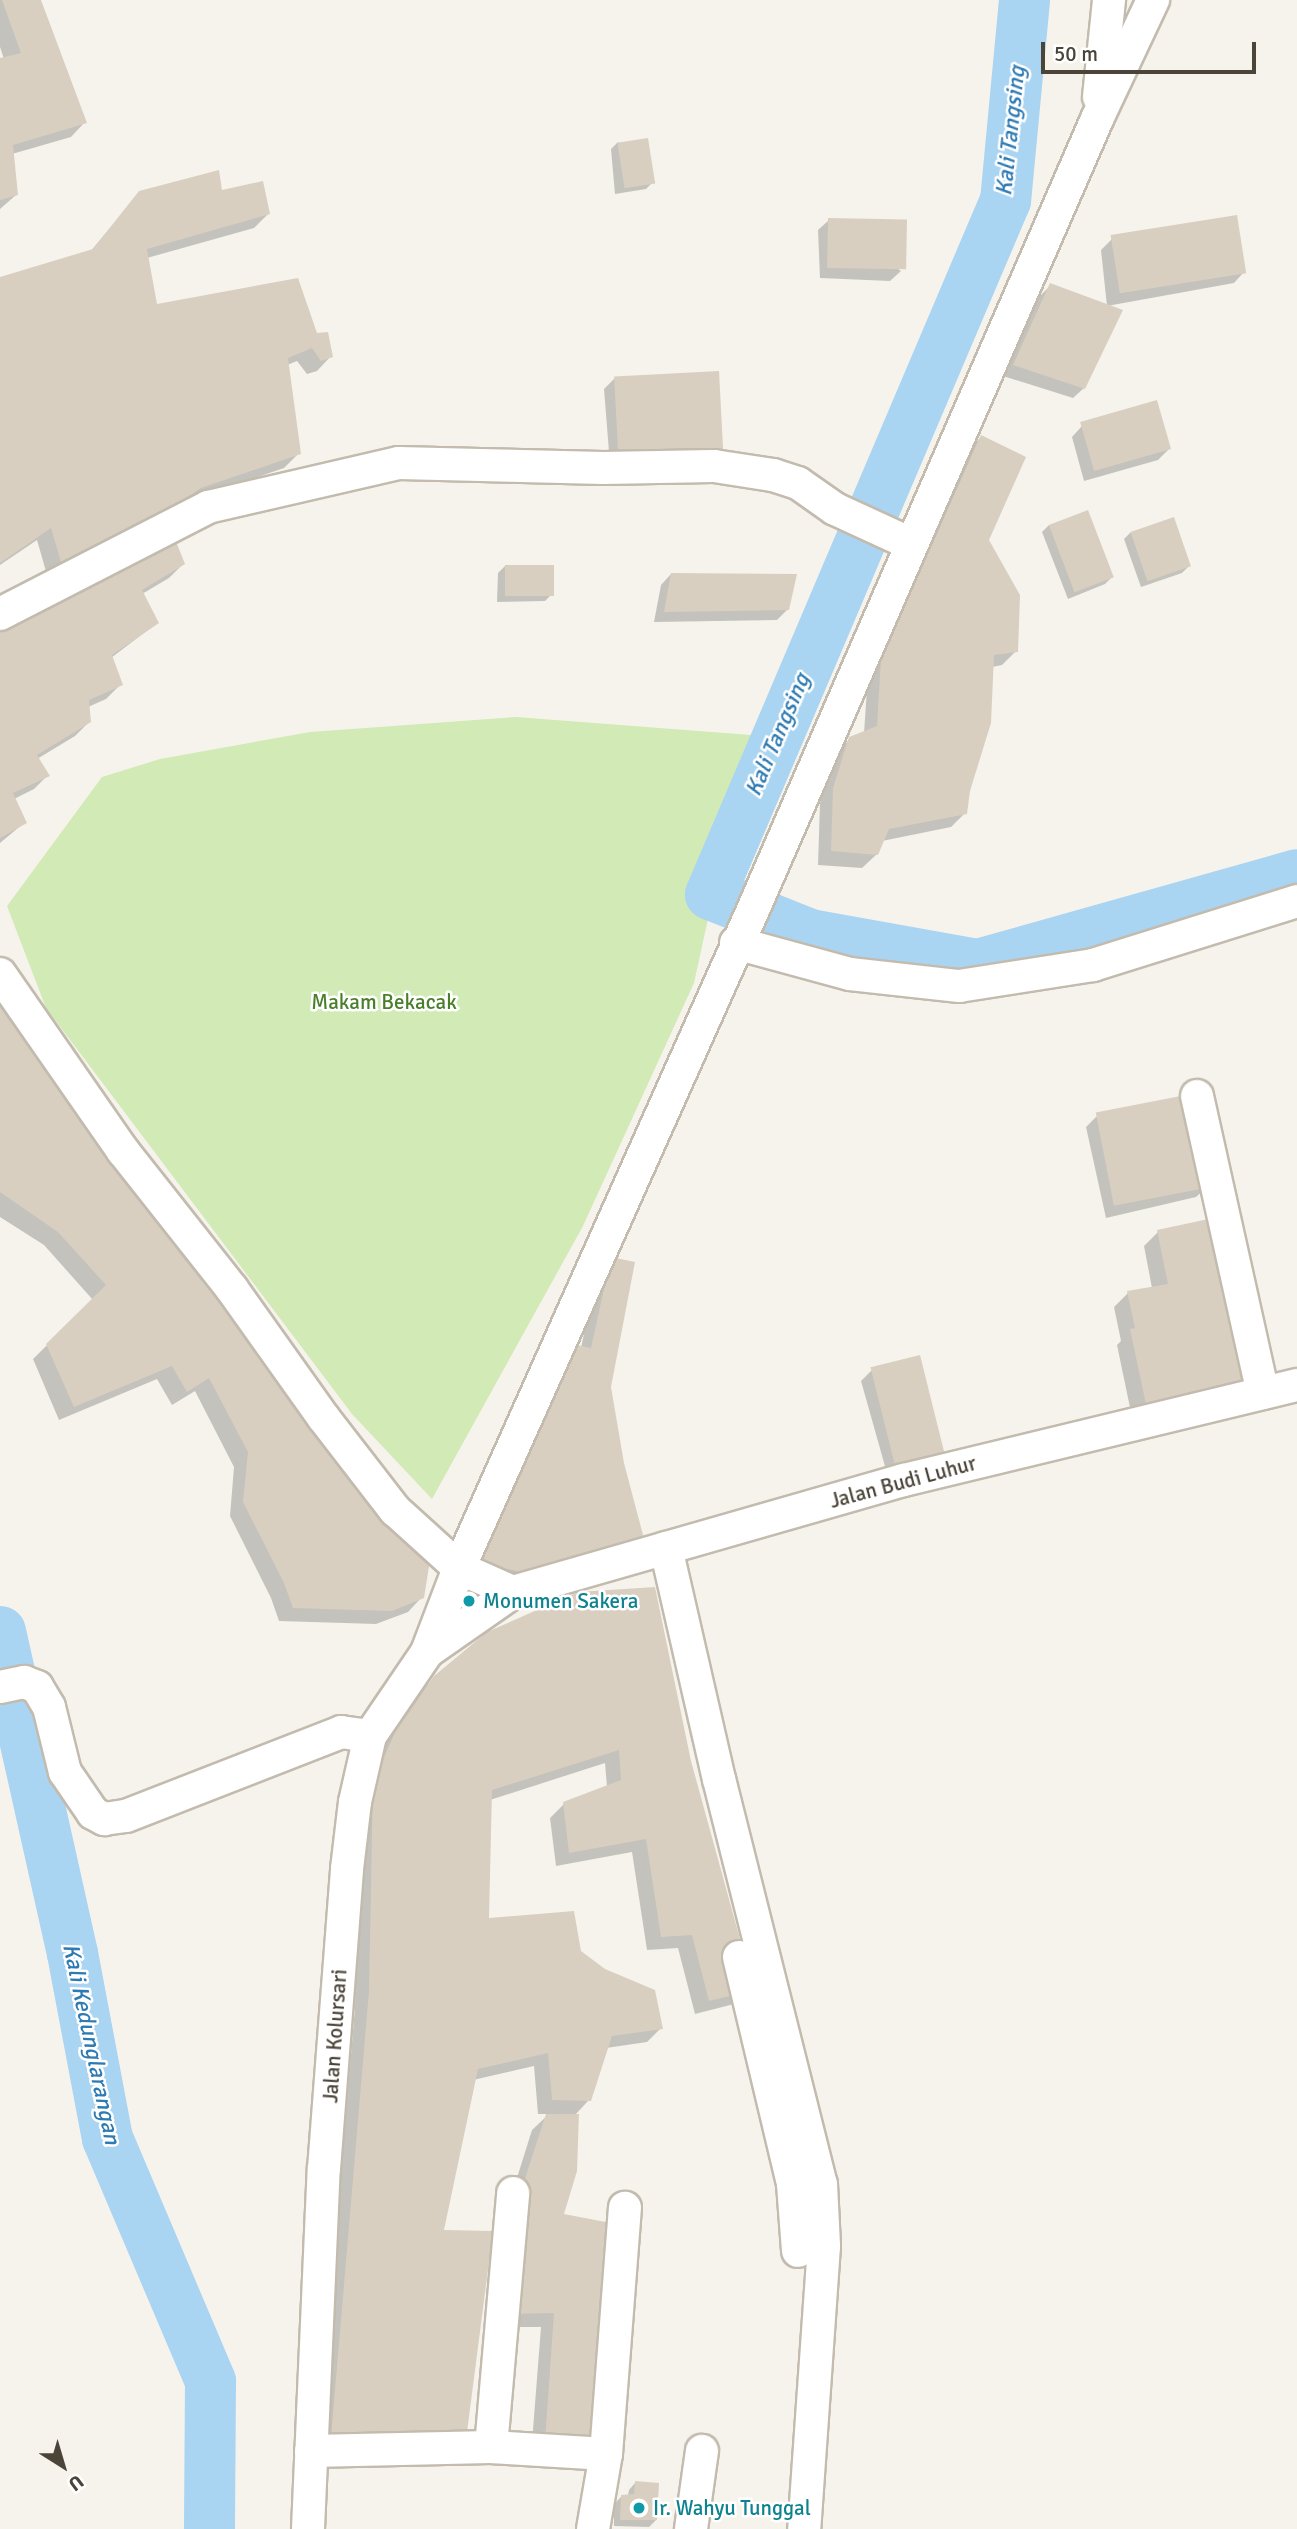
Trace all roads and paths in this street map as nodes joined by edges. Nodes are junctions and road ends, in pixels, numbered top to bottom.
1 (1108, 0) edge
2 (1153, 0) edge
3 (1097, 119) junction
4 (899, 539) junction
5 (0, 614) edge
6 (1297, 901) edge
7 (738, 940) junction
8 (0, 974) edge
9 (1197, 1096) dead end
10 (1297, 1385) edge
11 (1262, 1393) junction
12 (666, 1548) junction
13 (459, 1568) junction
14 (513, 1592) junction
15 (428, 1652) junction
16 (12, 1685) edge
17 (370, 1736) junction
18 (738, 1957) dead end
19 (789, 2112) junction
20 (513, 2193) dead end
21 (625, 2208) dead end
22 (798, 2251) dead end
23 (491, 2447) junction
24 (311, 2451) junction
25 (702, 2451) dead end
26 (606, 2454) junction
27 (308, 2529) edge
28 (593, 2529) edge
29 (691, 2529) edge
30 (804, 2529) edge

1 - 3 street
2 - 3 street, Jalan Kolursari
3 - 4 street, Jalan Kolursari
4 - 5 street
4 - 7 street, Jalan Kolursari
6 - 7 street
7 - 13 street, Jalan Kolursari
8 - 13 street
9 - 11 street
10 - 11 street, Jalan Budi Luhur
11 - 12 street, Jalan Budi Luhur
12 - 14 street, Jalan Budi Luhur
12 - 19 street
13 - 14 street
13 - 15 street, Jalan Kolursari
14 - 15 street, Jalan Budi Luhur
15 - 17 street, Jalan Kolursari
16 - 17 street
17 - 24 street, Jalan Kolursari
18 - 19 street
19 - 22 street
19 - 30 street
20 - 23 street
21 - 26 street
23 - 24 street
23 - 26 street
24 - 27 street, Jalan Kolursari
25 - 29 street
26 - 28 street

